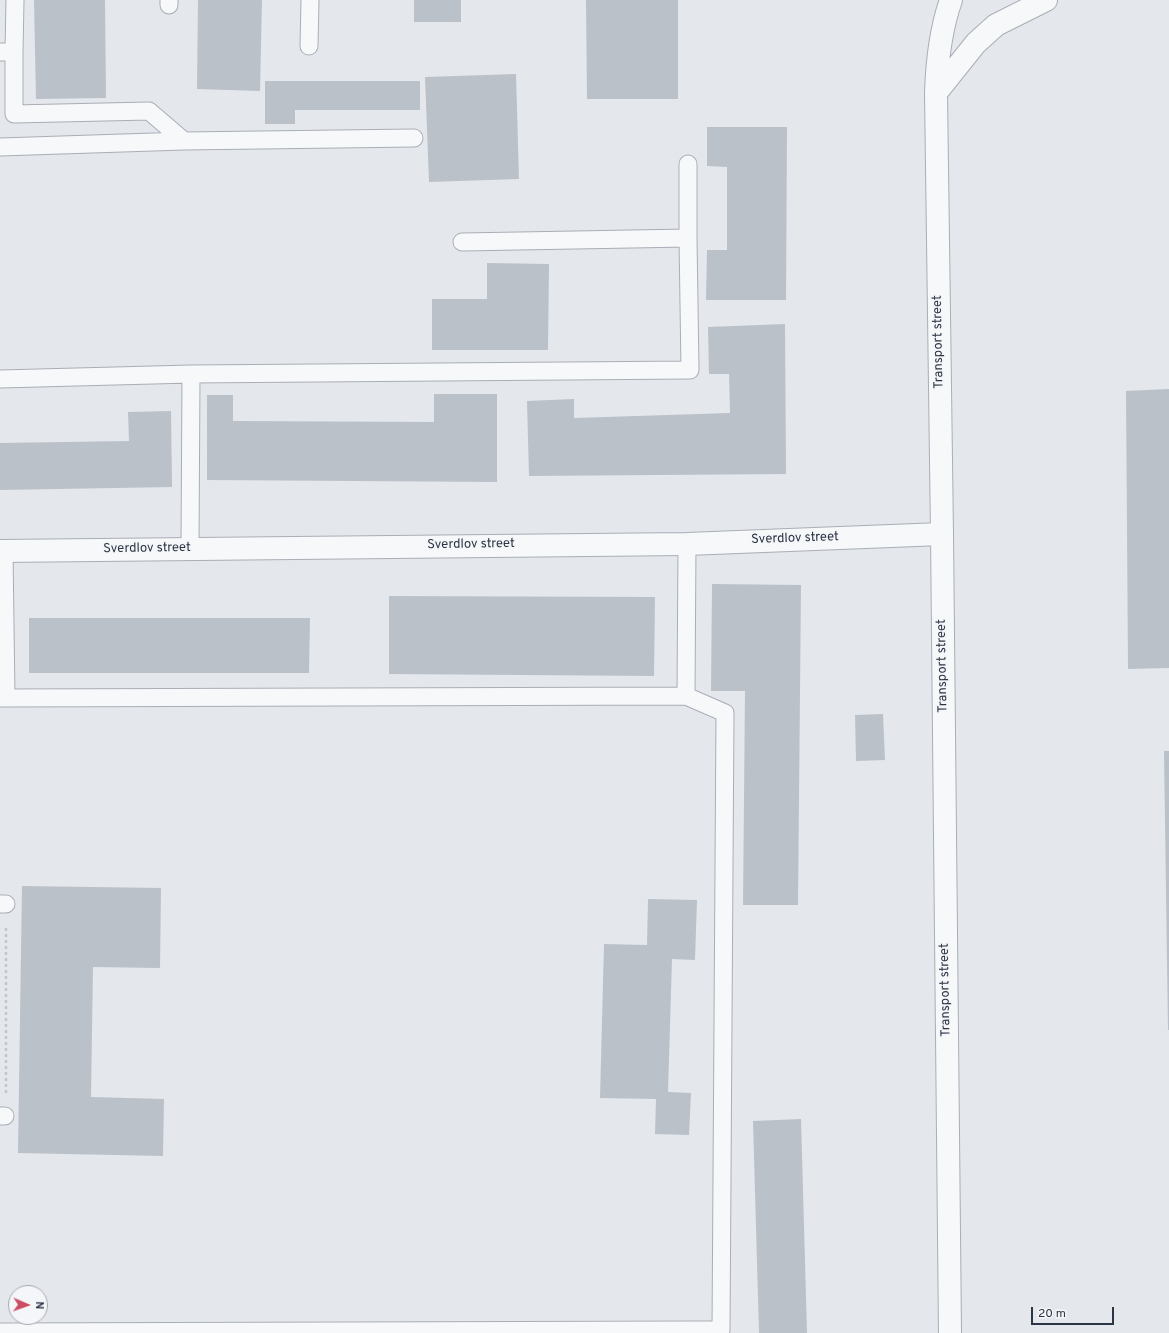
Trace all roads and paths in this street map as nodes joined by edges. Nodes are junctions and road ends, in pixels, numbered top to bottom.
1 (15, 0) edge
2 (310, 0) edge
3 (951, 0) edge
4 (1046, 0) edge
5 (309, 46) dead end
6 (7, 52) edge
7 (936, 93) junction
8 (414, 138) dead end
9 (184, 141) junction
10 (0, 147) edge
11 (688, 164) dead end
12 (688, 238) junction
13 (462, 242) dead end
14 (191, 374) junction
15 (0, 379) edge
16 (942, 534) junction
17 (687, 544) junction
18 (190, 548) junction
19 (2, 551) edge
20 (686, 696) junction
21 (3, 698) edge
22 (3, 904) edge
23 (3, 1116) edge
24 (0, 1332) edge
25 (690, 1332) edge
26 (26, 1333) edge
27 (950, 1333) edge

1 - 6 lane
2 - 5 lane
3 - 7 street, Transport street
4 - 7 street
6 - 9 lane
7 - 16 street, Transport street
8 - 9 lane
9 - 10 lane
11 - 12 lane
12 - 13 lane
12 - 14 lane
14 - 15 lane
14 - 18 lane
16 - 17 street, Sverdlov street
16 - 27 street, Transport street
17 - 18 street, Sverdlov street
17 - 20 lane
18 - 19 street, Sverdlov street
19 - 21 lane
20 - 21 lane
20 - 25 lane
22 - 23 path
24 - 26 lane
25 - 26 lane

